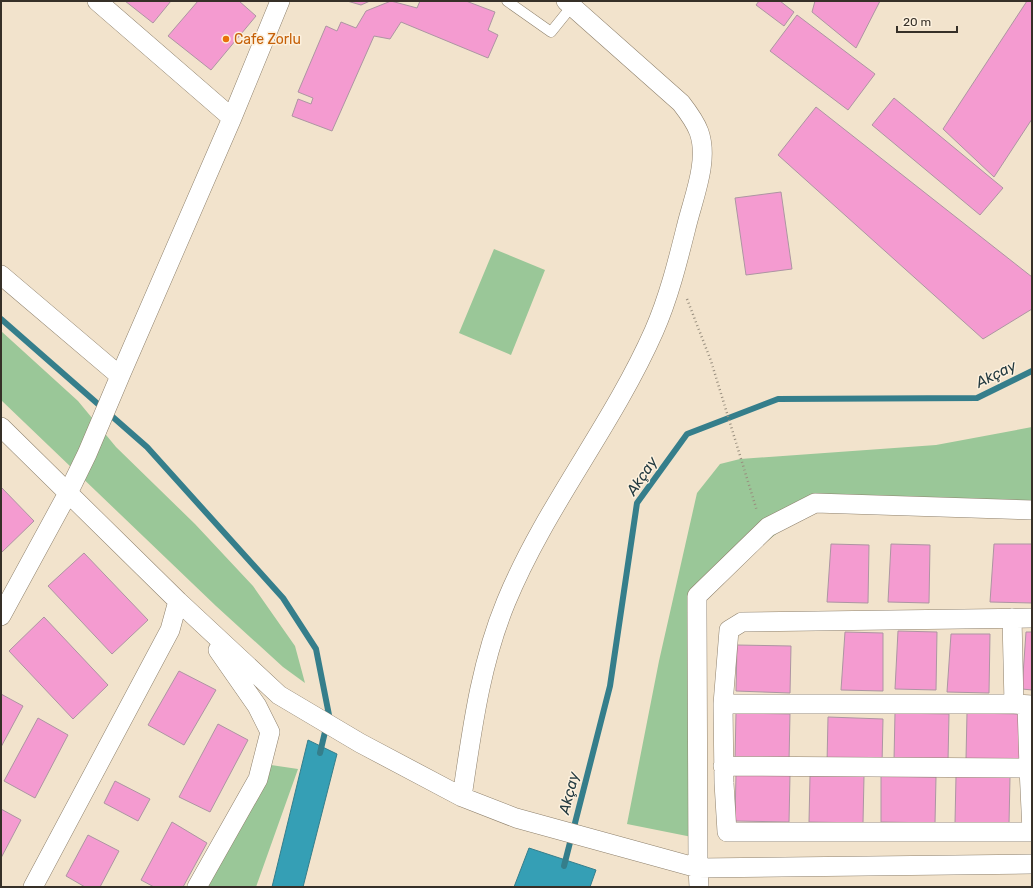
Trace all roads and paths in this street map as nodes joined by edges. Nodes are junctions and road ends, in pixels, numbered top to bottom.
1 (98, 1) edge
2 (280, 1) edge
3 (507, 1) edge
4 (569, 4) edge
5 (232, 118) junction
6 (676, 267) junction
7 (1, 275) edge
8 (120, 376) junction
9 (1, 427) edge
10 (68, 493) junction
11 (1032, 510) edge
12 (764, 531) junction
13 (178, 601) junction
14 (1, 616) edge
15 (1012, 618) junction
16 (1032, 618) edge
17 (723, 704) junction
18 (1024, 705) edge
19 (723, 766) junction
20 (1030, 768) edge
21 (462, 796) junction
22 (1032, 831) edge
23 (1032, 864) edge
24 (698, 868) junction
25 (33, 887) edge
26 (197, 887) edge
27 (699, 887) edge

1 - 5 street
2 - 5 street
3 - 4 lane
4 - 6 street
5 - 8 street
6 - 12 path
6 - 21 street
7 - 8 street
8 - 10 street
9 - 10 street
10 - 13 street
10 - 14 street
11 - 12 street
12 - 24 street
13 - 21 street
13 - 25 street
13 - 26 street
15 - 16 street
15 - 17 street
15 - 18 street
17 - 18 street
17 - 19 street
18 - 20 street
19 - 20 street
19 - 22 street
20 - 22 street
21 - 24 street
23 - 24 street
24 - 27 street

